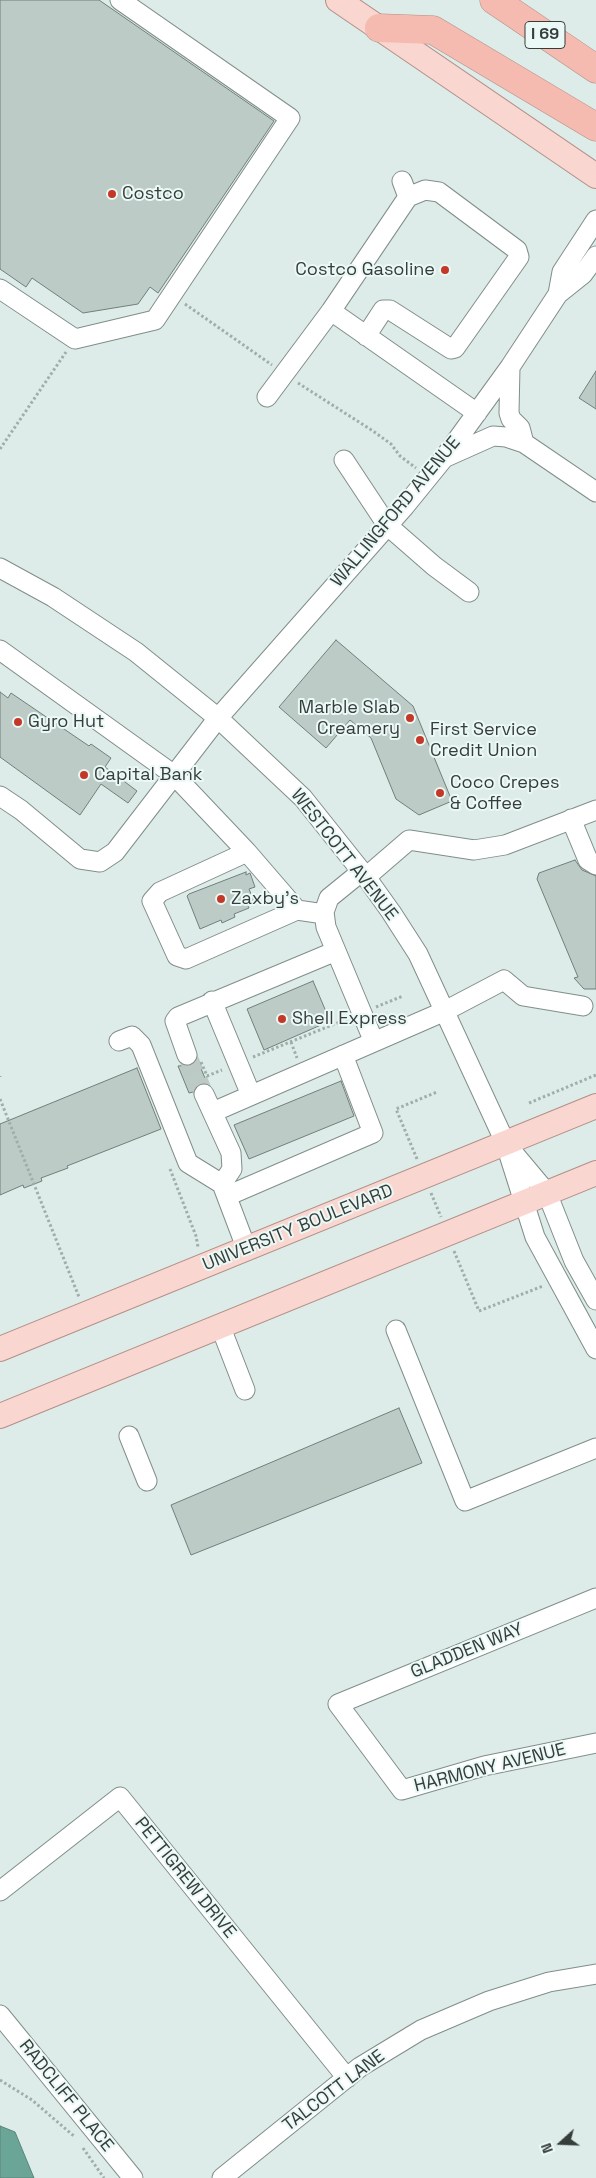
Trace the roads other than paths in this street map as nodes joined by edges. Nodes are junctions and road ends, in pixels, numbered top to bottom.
1 (120, 0) edge
2 (338, 0) edge
3 (494, 0) edge
4 (379, 28) junction
5 (596, 69) edge
6 (596, 127) edge
7 (596, 176) edge
8 (596, 220) edge
9 (596, 256) edge
10 (0, 288) edge
11 (558, 294) junction
12 (331, 311) junction
13 (366, 336) junction
14 (510, 367) junction
15 (267, 397) dead end
16 (477, 413) junction
17 (524, 443) junction
18 (444, 458) junction
19 (344, 460) dead end
20 (596, 492) edge
21 (387, 525) junction
22 (0, 568) edge
23 (469, 592) dead end
24 (0, 650) edge
25 (218, 718) junction
26 (174, 775) junction
27 (0, 796) edge
28 (596, 810) edge
29 (571, 819) junction
30 (247, 852) junction
31 (596, 864) edge
32 (363, 874) junction
33 (297, 910) junction
34 (324, 914) junction
35 (336, 951) junction
36 (212, 1001) junction
37 (583, 1006) dead end
38 (444, 1011) junction
39 (119, 1041) dead end
40 (374, 1042) junction
41 (187, 1053) tunnel mouth
42 (344, 1055) junction
43 (204, 1094) tunnel mouth
44 (251, 1096) junction
45 (596, 1106) edge
46 (213, 1112) junction
47 (505, 1142) junction
48 (596, 1174) edge
49 (225, 1190) junction
50 (547, 1193) junction
51 (525, 1203) junction
52 (247, 1250) junction
53 (596, 1300) edge
54 (221, 1328) junction
55 (396, 1330) dead end
56 (0, 1349) edge
57 (596, 1349) edge
58 (245, 1390) dead end
59 (0, 1416) edge
60 (129, 1436) dead end
61 (596, 1448) edge
62 (147, 1481) dead end
63 (596, 1598) edge
64 (338, 1704) joint
65 (596, 1743) edge
66 (0, 1891) edge
67 (596, 1974) edge
68 (0, 2015) edge
69 (347, 2078) junction
70 (133, 2178) edge
71 (222, 2178) edge

1 - 10 street
2 - 4 main road
3 - 5 highway, I 69
4 - 6 highway
4 - 7 main road
8 - 11 street, WALLINGFORD AVENUE
9 - 11 street, WALLINGFORD AVENUE
11 - 14 street, WALLINGFORD AVENUE
12 - 13 street
12 - 13 street
12 - 15 street
13 - 16 street
14 - 16 street, WALLINGFORD AVENUE
14 - 17 street
16 - 18 street, WALLINGFORD AVENUE
17 - 18 street
17 - 20 street
18 - 21 street, WALLINGFORD AVENUE
19 - 21 street
21 - 23 street
21 - 25 street, WALLINGFORD AVENUE
22 - 25 street, WESTCOTT AVENUE
24 - 26 street
25 - 26 street, WALLINGFORD AVENUE
25 - 32 street, WESTCOTT AVENUE
26 - 27 street, WALLINGFORD AVENUE
26 - 30 street
28 - 29 street
29 - 31 street
29 - 32 street
30 - 33 street
30 - 33 street
32 - 34 street
32 - 38 street, WESTCOTT AVENUE
33 - 34 street
34 - 35 street
35 - 36 street
35 - 40 street
36 - 41 street
36 - 44 street
37 - 38 street
38 - 40 street
38 - 47 street, WESTCOTT AVENUE
39 - 49 street
40 - 42 street
42 - 44 street
42 - 49 street
43 - 46 street
44 - 46 street
45 - 47 main road, UNIVERSITY BOULEVARD
46 - 49 street
47 - 50 street
47 - 51 street
47 - 52 main road, UNIVERSITY BOULEVARD
48 - 50 main road
49 - 52 street
50 - 51 main road
50 - 53 street
51 - 54 main road
51 - 57 street
52 - 56 main road, UNIVERSITY BOULEVARD
54 - 58 street
54 - 59 main road
55 - 61 street
60 - 62 street
63 - 64 street, GLADDEN WAY
64 - 65 street, HARMONY AVENUE
66 - 69 street, PETTIGREW DRIVE
67 - 69 street, TALCOTT LANE
68 - 70 street, RADCLIFF PLACE
69 - 71 street, TALCOTT LANE

